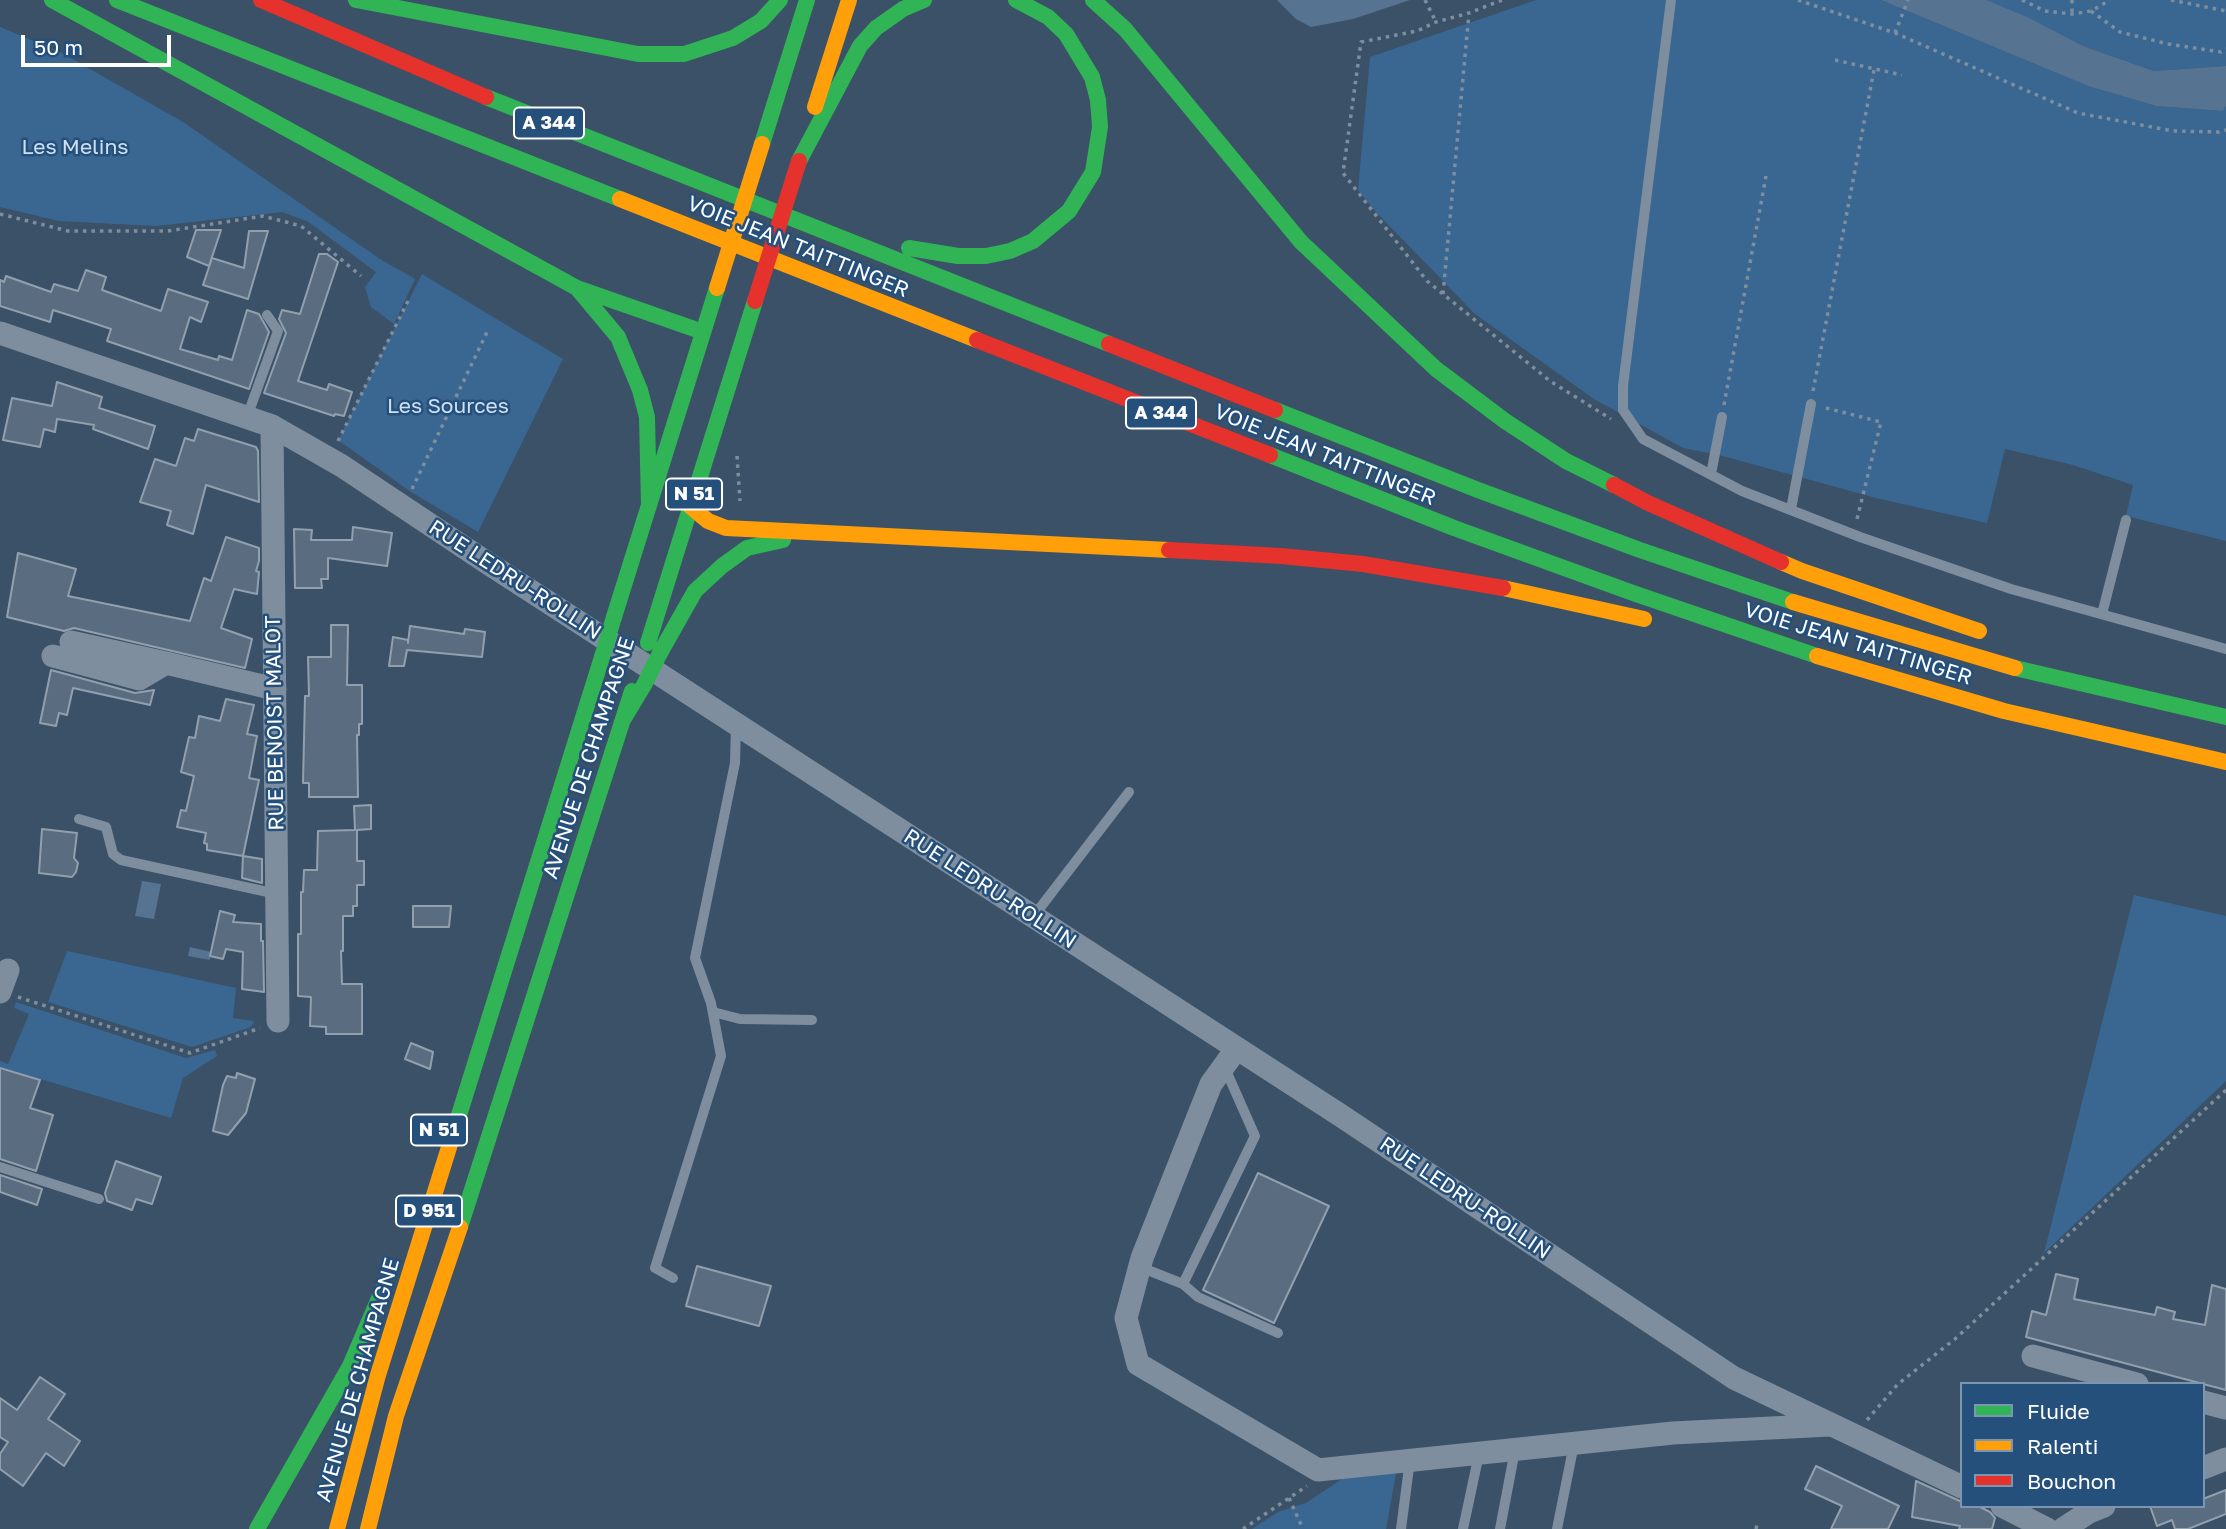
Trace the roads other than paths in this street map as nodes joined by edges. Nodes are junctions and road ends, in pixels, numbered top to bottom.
1 (52, 0) edge
2 (117, 0) edge
3 (261, 0) edge
4 (356, 0) edge
5 (780, 0) edge
6 (807, 0) edge
7 (849, 0) edge
8 (924, 0) edge
9 (1016, 0) edge
10 (1093, 0) edge
11 (1671, 0) edge
12 (799, 160) junction
13 (841, 238) junction
14 (577, 288) junction
15 (267, 314) dead end
16 (0, 333) edge
17 (722, 338) junction
18 (1811, 404) road end
19 (247, 417) junction
20 (1722, 417) road end
21 (272, 426) junction
22 (660, 471) junction
23 (1711, 474) junction
24 (649, 506) junction
25 (690, 506) junction
26 (1791, 509) junction
27 (2126, 520) dead end
28 (816, 533) junction
29 (2102, 614) junction
30 (1661, 622) dead end
31 (1688, 628) dead end
32 (1997, 638) dead end
33 (71, 642) dead end
34 (654, 648) junction
35 (2226, 649) edge
36 (52, 656) dead end
37 (602, 657) joint
38 (1821, 657) junction
39 (166, 663) junction
40 (2078, 666) dead end
41 (275, 689) junction
42 (2224, 716) edge
43 (736, 724) junction
44 (2226, 762) edge
45 (1129, 792) dead end
46 (79, 819) dead end
47 (277, 894) junction
48 (528, 895) junction
49 (1033, 917) junction
50 (713, 1012) junction
51 (812, 1020) dead end
52 (278, 1021) road end
53 (1230, 1057) junction
54 (0, 1167) edge
55 (99, 1199) dead end
56 (407, 1228) dead end
57 (454, 1245) junction
58 (1140, 1267) junction
59 (673, 1278) dead end
60 (387, 1279) dead end
61 (1183, 1284) junction
62 (1278, 1333) dead end
63 (2033, 1356) dead end
64 (2130, 1382) edge
65 (2205, 1403) edge
66 (415, 1407) dead end
67 (2226, 1408) edge
68 (1843, 1430) junction
69 (1574, 1444) junction
70 (1515, 1450) junction
71 (1479, 1454) junction
72 (2226, 1459) edge
73 (1410, 1460) junction
74 (2205, 1467) edge
75 (1960, 1485) edge
76 (2006, 1508) edge
77 (2099, 1508) edge
78 (2042, 1528) edge
79 (257, 1529) edge
80 (337, 1529) edge
81 (368, 1529) edge
82 (1401, 1529) edge
83 (1463, 1529) edge
84 (1500, 1529) edge
85 (1557, 1529) edge
86 (2063, 1529) edge

1 - 14 main road
2 - 38 main road, VOIE JEAN TAITTINGER / A 344
3 - 13 main road, VOIE JEAN TAITTINGER / A 344
4 - 5 main road
6 - 17 main road, AVENUE DE CHAMPAGNE / N 51, bridge
7 - 12 main road, AVENUE DE CHAMPAGNE / N 51
8 - 12 main road
9 - 13 main road
10 - 32 main road
11 - 23 lane
12 - 17 main road, AVENUE DE CHAMPAGNE / N 51, bridge
13 - 42 main road, VOIE JEAN TAITTINGER / A 344
14 - 17 main road
14 - 24 main road
15 - 19 lane
16 - 19 street, RUE LEDRU-ROLLIN
17 - 22 main road, AVENUE DE CHAMPAGNE / N 51
17 - 25 main road, AVENUE DE CHAMPAGNE / N 51
18 - 26 lane
19 - 21 street, RUE LEDRU-ROLLIN
20 - 23 lane
21 - 41 street, RUE BENOIST MALOT
21 - 43 street, RUE LEDRU-ROLLIN
22 - 24 main road, AVENUE DE CHAMPAGNE / N 51
22 - 25 main road
23 - 26 lane
24 - 37 main road, AVENUE DE CHAMPAGNE / N 51, bridge
25 - 28 main road
25 - 34 main road, AVENUE DE CHAMPAGNE / N 51
26 - 29 lane
27 - 29 lane
28 - 30 main road
28 - 34 main road
29 - 35 lane
31 - 38 main road
33 - 39 street
34 - 57 main road, AVENUE DE CHAMPAGNE / D 951, bridge
36 - 39 street
37 - 48 main road, AVENUE DE CHAMPAGNE / D 951
38 - 44 main road, VOIE JEAN TAITTINGER / A 344
39 - 41 street
40 - 42 main road
41 - 47 street, RUE BENOIST MALOT
43 - 49 street, RUE LEDRU-ROLLIN
43 - 50 lane
45 - 49 lane
46 - 47 lane
47 - 52 street, RUE BENOIST MALOT
48 - 56 main road, N 51
48 - 80 main road, AVENUE DE CHAMPAGNE / D 951
49 - 53 street, RUE LEDRU-ROLLIN
50 - 51 lane
50 - 59 lane
53 - 58 street
53 - 61 lane
53 - 68 street, RUE LEDRU-ROLLIN
54 - 55 lane
57 - 66 main road
57 - 81 main road, AVENUE DE CHAMPAGNE / D 951
58 - 61 lane
58 - 73 street
60 - 79 main road
61 - 62 lane
63 - 64 street
65 - 67 street
68 - 69 street
68 - 75 street, RUE LEDRU-ROLLIN
69 - 70 street
69 - 85 lane
70 - 71 street
70 - 84 lane
71 - 73 street
71 - 83 lane
72 - 74 street
73 - 82 lane
76 - 78 street
77 - 86 street

